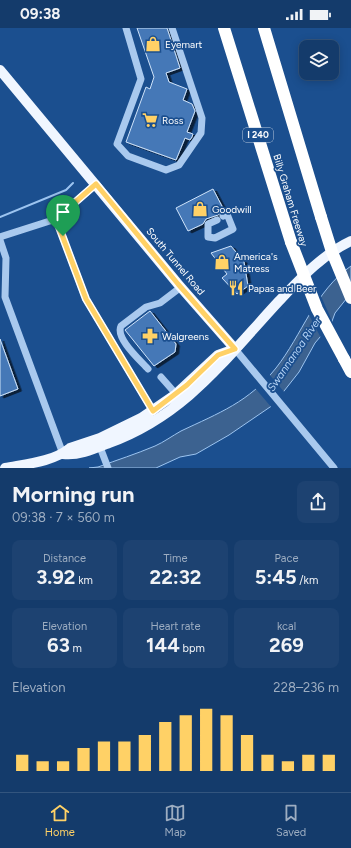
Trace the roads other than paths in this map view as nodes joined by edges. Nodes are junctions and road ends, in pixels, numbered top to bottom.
1 (126, 28) edge
2 (172, 28) edge
3 (224, 28) edge
4 (264, 28) edge
5 (0, 70) edge
6 (96, 184) junction
7 (56, 219) junction
8 (0, 238) edge
9 (351, 241) edge
10 (181, 287) junction
11 (351, 298) edge
12 (235, 349) junction
13 (148, 369) dead end
14 (351, 372) edge
15 (161, 377) dead end
16 (176, 394) junction
17 (153, 411) junction
18 (100, 447) junction
19 (63, 454) junction
20 (5, 468) edge
21 (108, 468) edge
22 (334, 468) edge

1 - 2 street
3 - 14 highway, Billy Graham Freeway / I 240, bridge
4 - 11 highway, bridge
5 - 6 main road, South Tunnel Road
6 - 7 street
6 - 10 main road, South Tunnel Road
7 - 8 street
7 - 17 street
8 - 19 street
9 - 12 main road
10 - 12 main road, South Tunnel Road
10 - 13 street
12 - 16 main road
12 - 18 main road
12 - 22 street, South Tunnel Road
15 - 16 street
16 - 17 main road
17 - 19 main road
18 - 19 main road
18 - 21 street
19 - 20 main road

